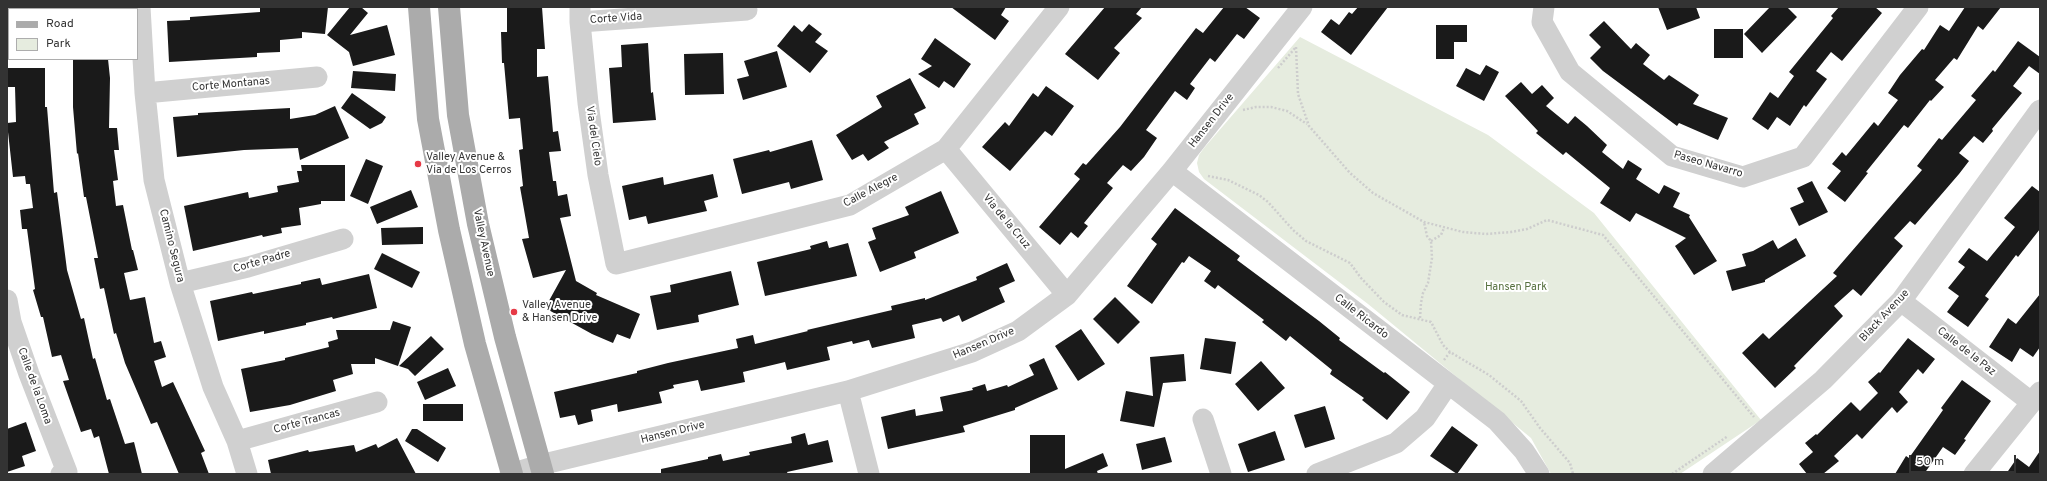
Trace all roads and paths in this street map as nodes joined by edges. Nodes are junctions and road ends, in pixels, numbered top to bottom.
1 (140, 7) edge
2 (419, 7) edge
3 (449, 7) edge
4 (1302, 7) edge
5 (1544, 7) edge
6 (1918, 7) edge
7 (1057, 8) edge
8 (747, 10) dead end
9 (580, 14) edge
10 (1276, 70) dead end
11 (317, 77) dead end
12 (145, 93) junction
13 (1246, 104) dead end
14 (2040, 110) edge
15 (1309, 126) junction
16 (946, 149) junction
17 (1172, 171) junction
18 (1202, 172) dead end
19 (1424, 222) junction
20 (1445, 228) junction
21 (343, 239) dead end
22 (1431, 241) junction
23 (616, 264) joint
24 (180, 283) junction
25 (1067, 295) junction
26 (7, 300) edge
27 (1901, 301) junction
28 (1420, 318) junction
29 (9, 323) edge
30 (1448, 384) junction
31 (848, 391) junction
32 (2036, 397) edge
33 (378, 402) dead end
34 (1203, 419) dead end
35 (1749, 422) dead end
36 (1730, 435) dead end
37 (237, 441) junction
38 (542, 469) edge
39 (64, 473) edge
40 (1715, 473) edge
41 (247, 474) edge
42 (511, 474) edge
43 (869, 474) edge
44 (1221, 474) edge
45 (1317, 474) edge
46 (1539, 474) edge
47 (1573, 474) edge
48 (1672, 474) edge
49 (1974, 474) edge

1 - 12 street, Camino Segura
2 - 42 main road
3 - 38 main road, Valley Avenue
4 - 17 street, Hansen Drive
5 - 6 street, Paseo Navarro
7 - 16 street, Calle Alegre
8 - 9 street, Corte Vida
9 - 23 street, Via del Cielo
10 - 15 path
11 - 12 street, Corte Montanas
12 - 24 street, Camino Segura
13 - 15 path
14 - 27 street, Black Avenue
15 - 19 path
16 - 23 street, Calle Alegre
16 - 25 street, Via de la Cruz
17 - 25 street, Hansen Drive
17 - 30 street, Calle Ricardo
18 - 28 path
19 - 20 path
19 - 22 path
20 - 22 path
20 - 35 path
21 - 24 street, Corte Padre
22 - 28 path
24 - 37 street, Camino Segura
25 - 31 street, Hansen Drive
26 - 29 street, Calle de la Loma
27 - 32 street, Calle de la Paz
27 - 40 street, Black Avenue
28 - 47 path
29 - 39 street, Calle de la Loma
30 - 45 street
30 - 46 street, Calle Ricardo
31 - 38 street, Hansen Drive
31 - 43 street
32 - 49 street
33 - 37 street, Corte Trancas
34 - 44 street
36 - 48 path
37 - 41 street, Camino Segura
38 - 42 street, Hansen Drive

